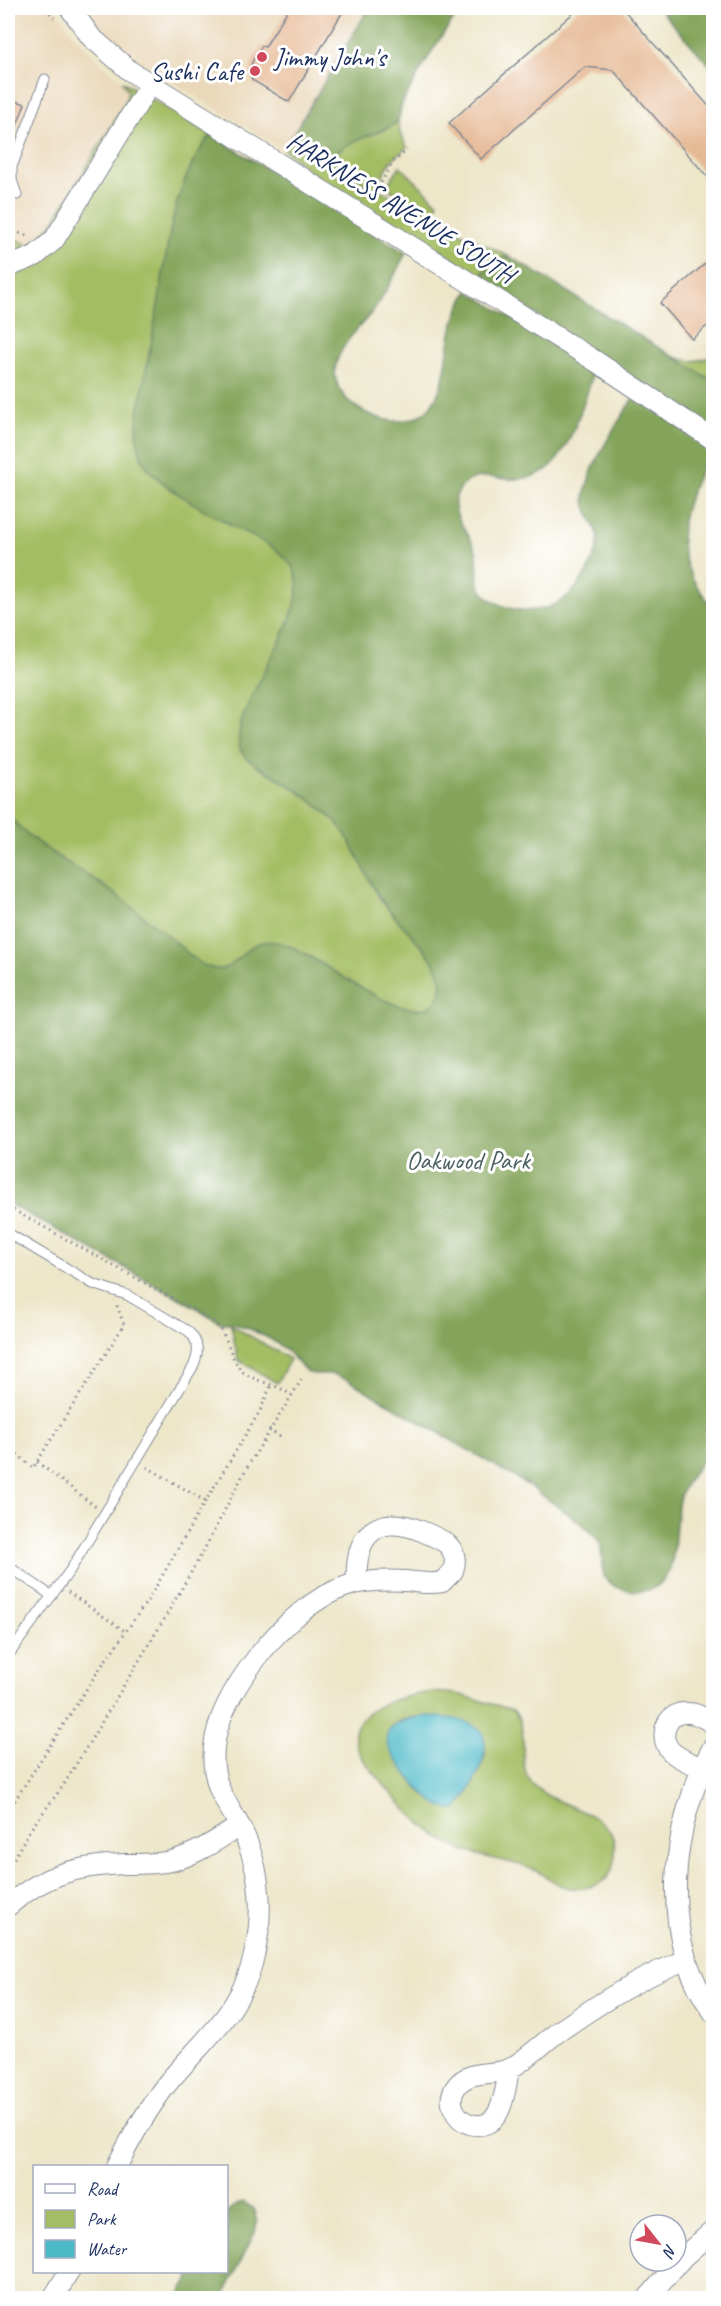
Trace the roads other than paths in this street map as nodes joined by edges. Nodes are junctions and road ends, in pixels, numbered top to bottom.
1 (70, 8) edge
2 (45, 79) dead end
3 (150, 84) junction
4 (17, 195) dead end
5 (8, 267) edge
6 (714, 440) edge
7 (8, 1233) edge
8 (8, 1566) edge
9 (357, 1583) junction
10 (52, 1596) junction
11 (8, 1656) edge
12 (714, 1724) edge
13 (714, 1745) edge
14 (702, 1768) junction
15 (240, 1826) junction
16 (8, 1906) edge
17 (686, 1960) junction
18 (714, 2013) edge
19 (509, 2069) dead end
20 (118, 2165) edge
21 (714, 2230) edge
22 (68, 2273) edge
23 (53, 2298) edge
24 (648, 2298) edge

1 - 3 street, HARKNESS AVENUE SOUTH
2 - 4 lane
3 - 5 street
3 - 6 street, HARKNESS AVENUE SOUTH
7 - 10 lane
8 - 10 lane
9 - 9 street
9 - 15 street
10 - 11 lane
12 - 14 street
13 - 14 street
14 - 17 street
15 - 16 street
15 - 20 street
17 - 18 street
17 - 19 street
21 - 24 street
22 - 23 street

